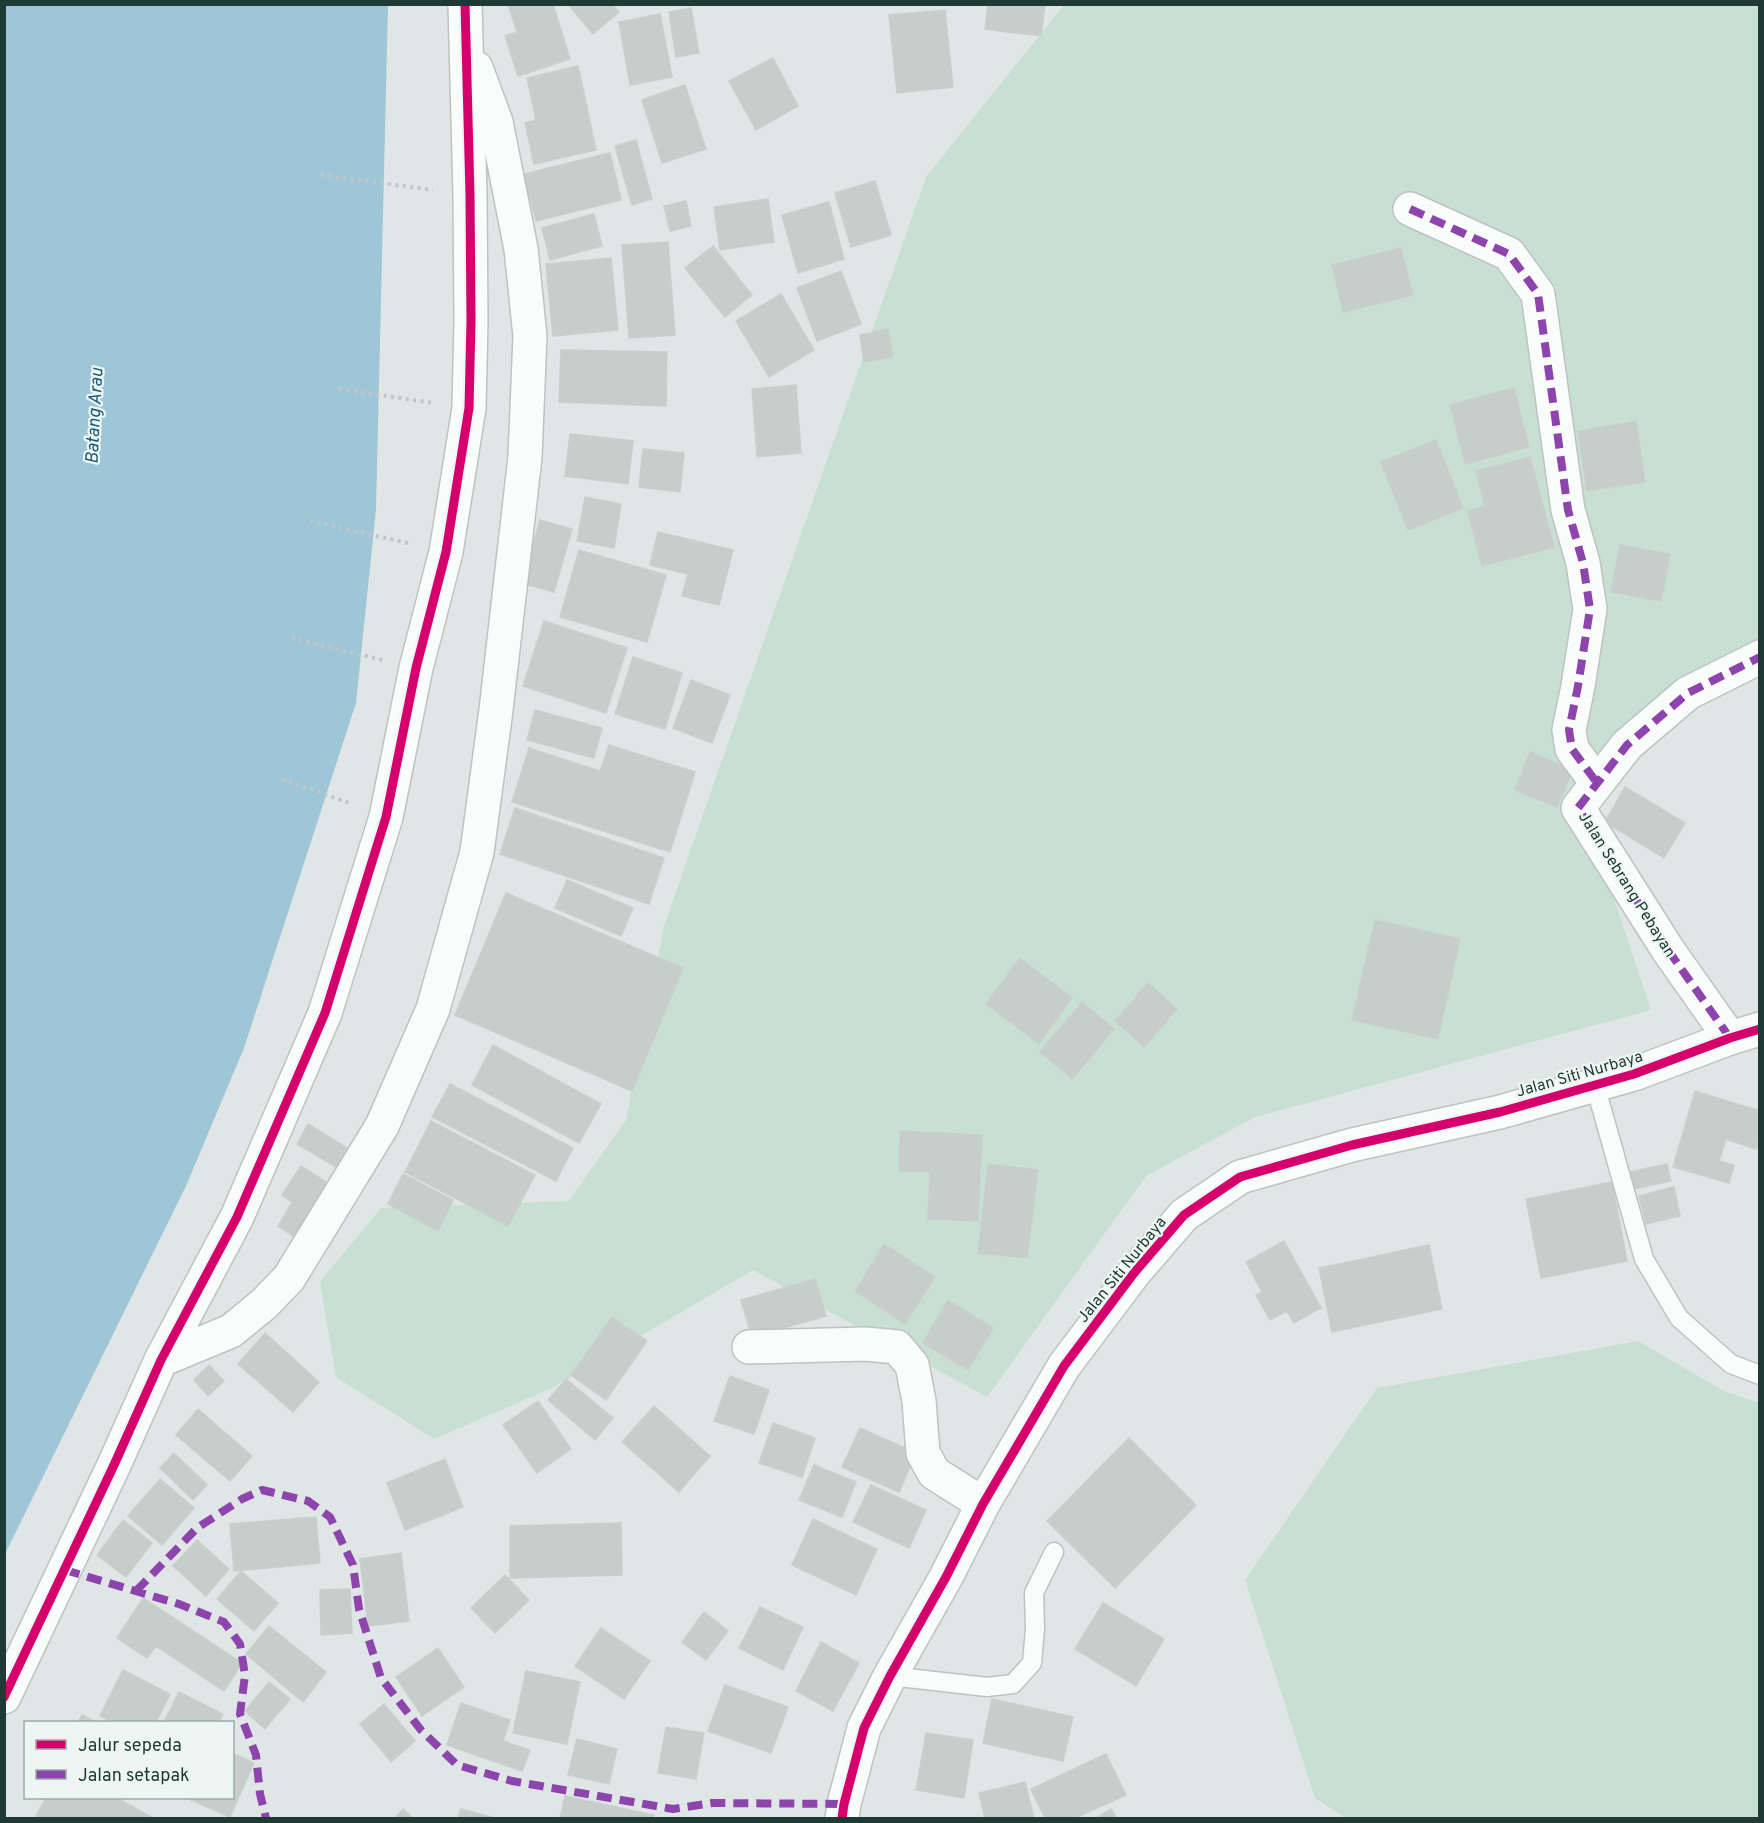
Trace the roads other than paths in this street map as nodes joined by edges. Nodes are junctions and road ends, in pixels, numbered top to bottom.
1 (465, 4) edge
2 (467, 44) junction
3 (1410, 209) dead end
4 (1760, 657) edge
5 (1597, 783) junction
6 (1745, 1034) edge
7 (1595, 1085) junction
8 (749, 1347) dead end
9 (160, 1360) junction
10 (1760, 1375) edge
11 (983, 1504) junction
12 (1054, 1552) dead end
13 (890, 1676) junction
14 (4, 1697) edge
15 (842, 1818) edge

1 - 2 street
2 - 9 street
2 - 9 street
3 - 5 street
4 - 5 street, Jalan Sebrang Pebayan
5 - 6 street, Jalan Sebrang Pebayan
6 - 7 street, Jalan Siti Nurbaya
7 - 10 lane
7 - 11 street, Jalan Siti Nurbaya
8 - 11 street
9 - 14 street
11 - 13 street, Jalan Siti Nurbaya
12 - 13 lane
13 - 15 street, Jalan Siti Nurbaya

